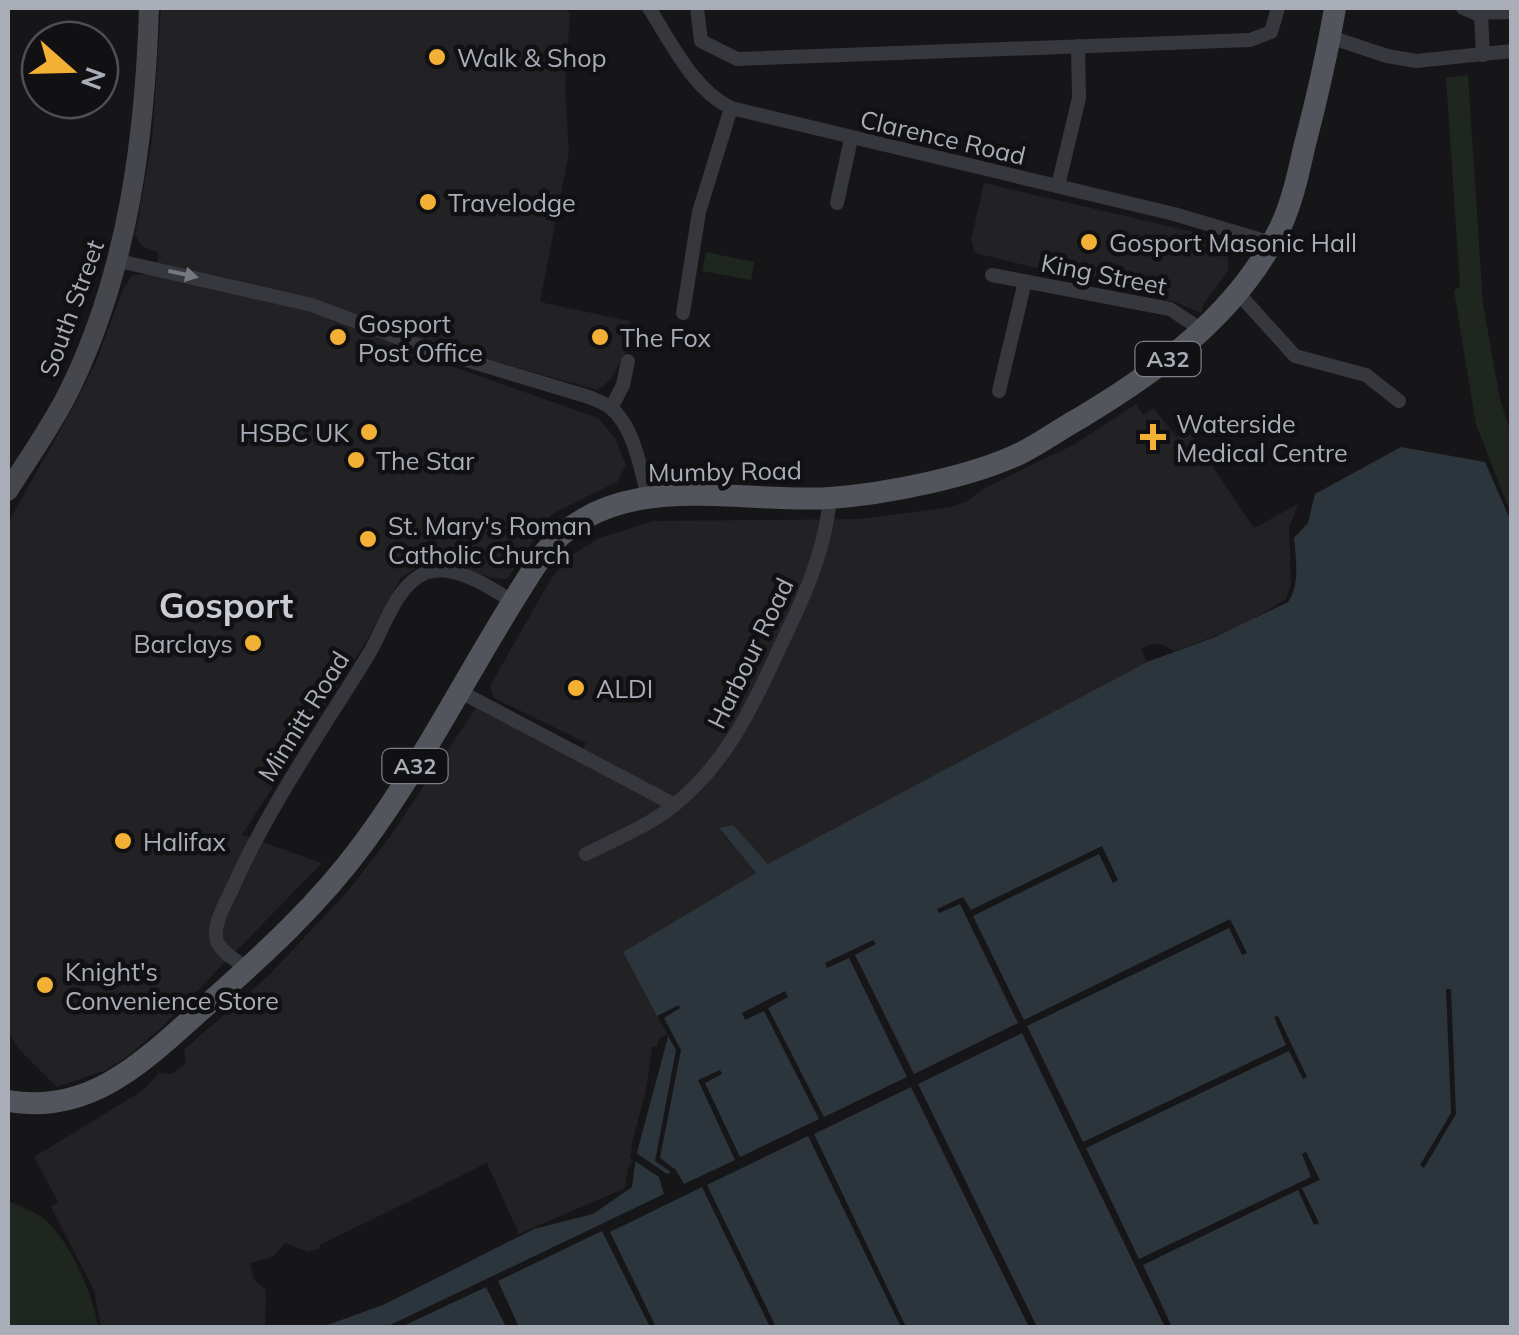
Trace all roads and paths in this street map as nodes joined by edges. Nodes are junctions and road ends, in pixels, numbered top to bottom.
1 (148, 8) edge
2 (649, 8) edge
3 (697, 8) edge
4 (1278, 8) edge
5 (1334, 8) edge
6 (1463, 8) edge
7 (1512, 12) edge
8 (1481, 14) junction
9 (1330, 37) junction
10 (1078, 46) junction
11 (1512, 52) edge
12 (1482, 55) junction
13 (731, 108) junction
14 (851, 138) junction
15 (1058, 186) junction
16 (836, 202) dead end
17 (1272, 243) junction
18 (118, 261) junction
19 (992, 275) dead end
20 (1025, 281) junction
21 (1238, 293) junction
22 (684, 313) dead end
23 (1202, 330) junction
24 (628, 360) dead end
25 (999, 391) dead end
26 (1398, 401) dead end
27 (612, 408) junction
28 (8, 491) edge
29 (648, 497) junction
30 (830, 498) junction
31 (512, 602) junction
32 (458, 691) junction
33 (675, 805) junction
34 (586, 854) dead end
35 (247, 968) junction
36 (8, 1101) edge

1 - 18 main road, South Street
2 - 13 street, Clarence Road
3 - 10 street
4 - 10 street
5 - 9 main road, Mumby Road / A32
6 - 8 street
7 - 8 street
8 - 12 street
9 - 12 street
9 - 17 main road, Mumby Road / A32
10 - 15 street
11 - 12 street
13 - 14 street, Clarence Road
13 - 22 street
14 - 15 street, Clarence Road
14 - 16 street
15 - 17 street, Clarence Road
17 - 21 main road, Mumby Road / A32
18 -> 27 street
18 - 28 main road, South Street
19 - 20 street, King Street
20 - 23 street, King Street
20 - 25 street
21 - 23 main road, Mumby Road / A32
21 - 26 street
23 - 30 main road, Mumby Road / A32
24 - 27 street
27 - 29 street
29 - 30 main road, Mumby Road / A32
29 - 31 main road, Mumby Road / A32
30 - 33 street, Harbour Road
31 - 32 main road, Mumby Road / A32
31 - 35 street, Minnitt Road
32 - 33 street
32 - 35 main road, Mumby Road / A32
33 - 34 street, Harbour Road
35 - 36 main road, Mumby Road / A32

